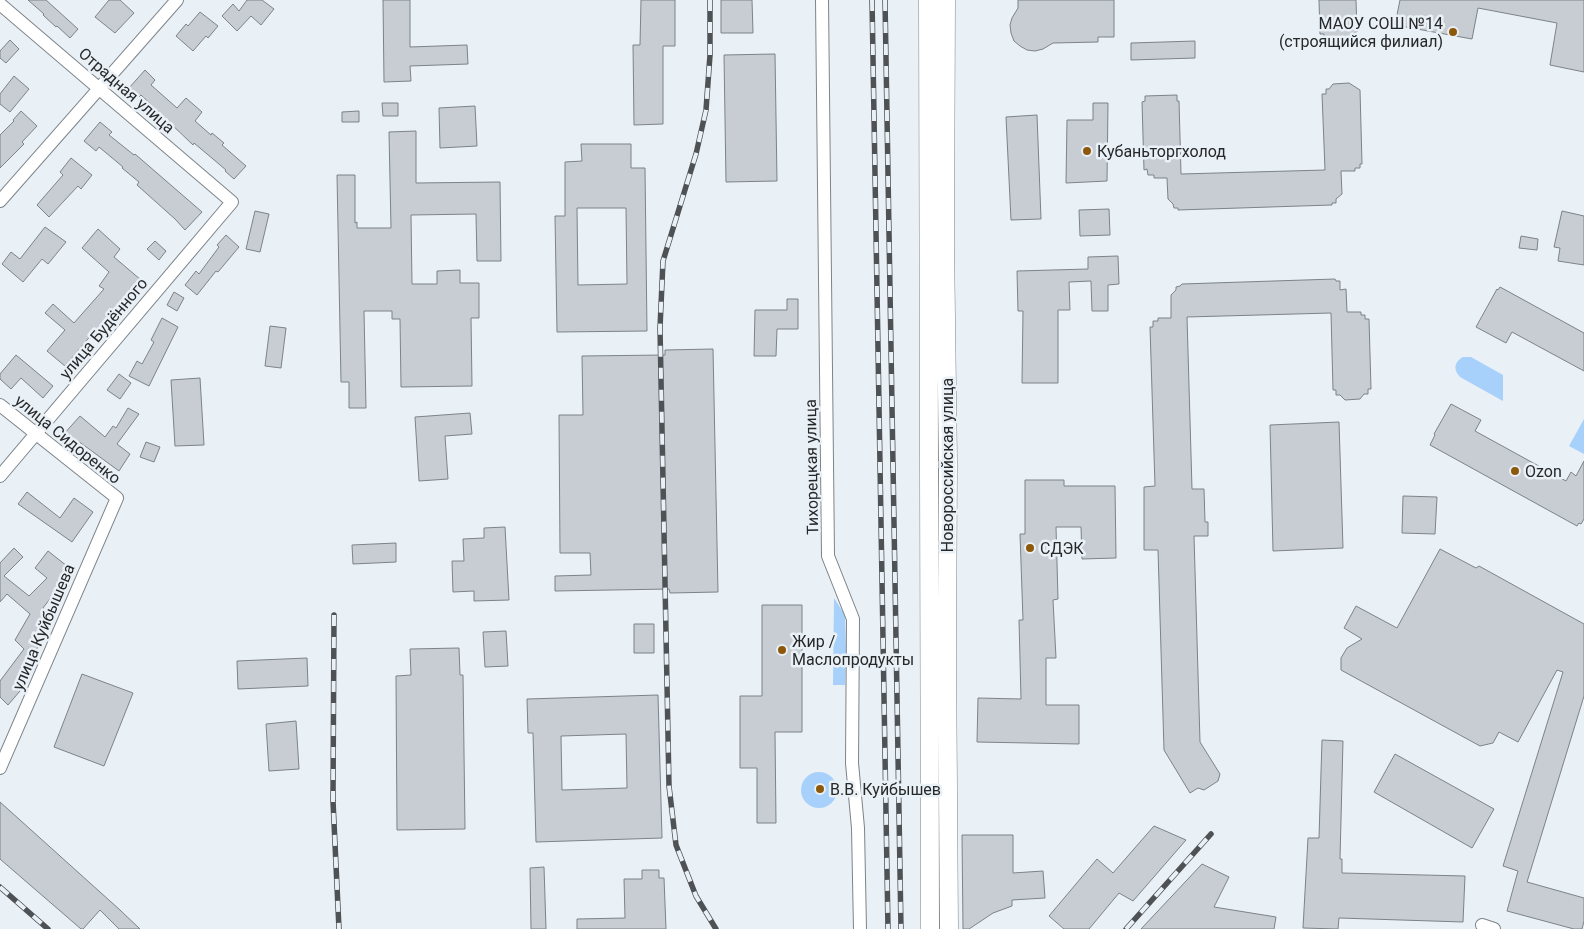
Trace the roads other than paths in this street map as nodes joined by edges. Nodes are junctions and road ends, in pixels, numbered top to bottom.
1 (176, 0) edge
2 (822, 0) edge
3 (928, 0) edge
4 (946, 0) edge
5 (0, 4) edge
6 (100, 88) junction
7 (0, 200) edge
8 (232, 202) joint
9 (0, 405) edge
10 (35, 434) junction
11 (0, 476) edge
12 (117, 498) joint
13 (0, 768) edge
14 (860, 929) edge
15 (930, 929) edge
16 (950, 929) edge

1 - 6 street
2 - 14 street, Тихорецкая улица
3 - 15 main road, Новороссийская улица
4 - 16 main road, Новороссийская улица
5 - 6 street, Отрадная улица
6 - 7 street
6 - 8 street, Отрадная улица
8 - 10 street, улица Будённого
9 - 10 street, улица Сидоренко
10 - 11 street, улица Будённого
10 - 12 street, улица Сидоренко
12 - 13 street, улица Куйбышева

